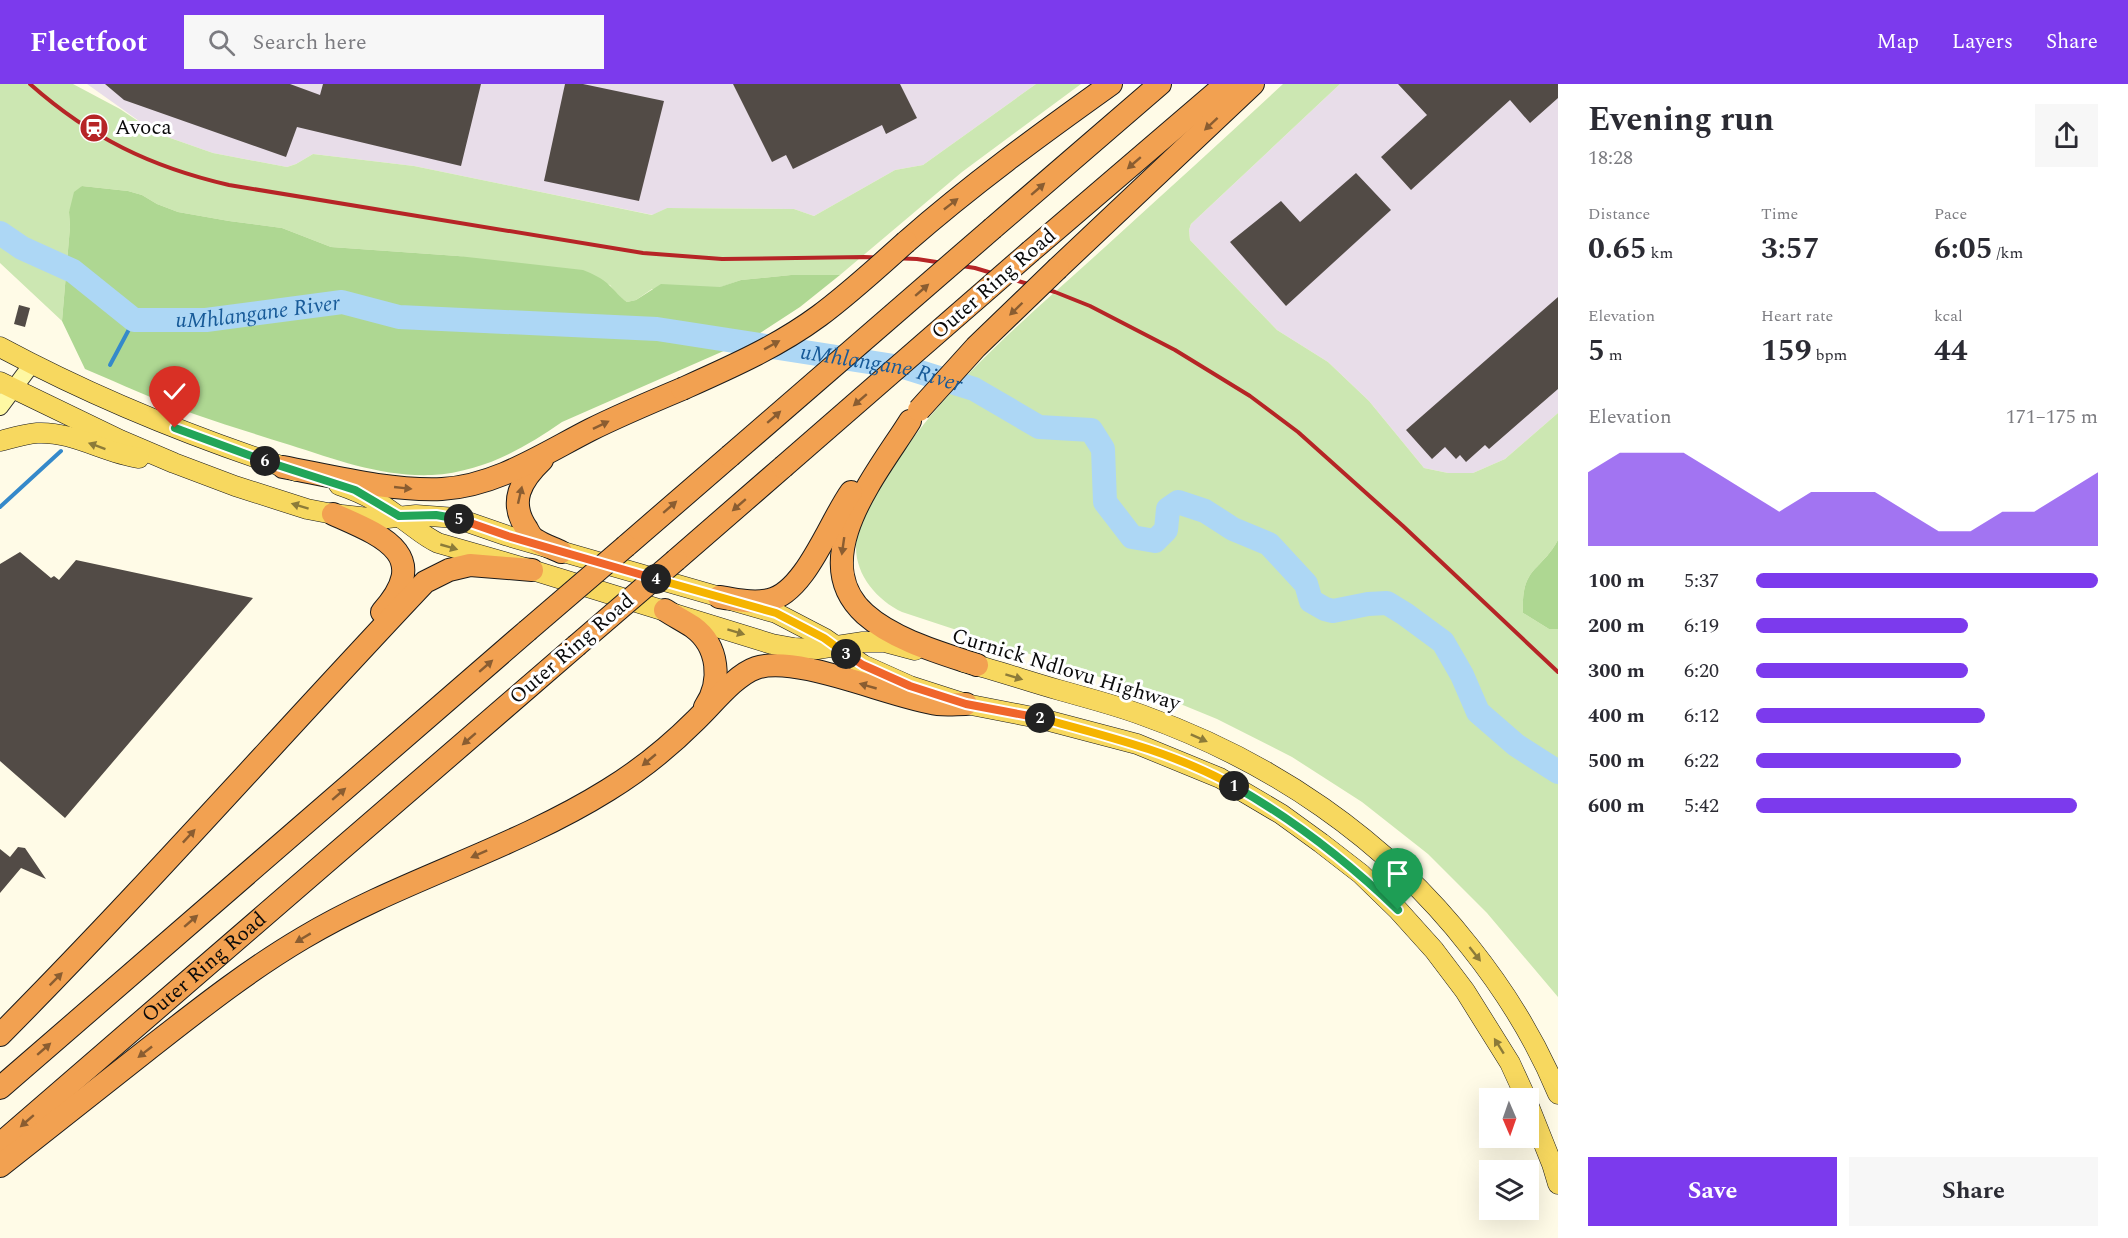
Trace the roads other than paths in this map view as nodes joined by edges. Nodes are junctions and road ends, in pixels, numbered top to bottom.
1 (1111, 84) edge
2 (1160, 84) edge
3 (1226, 84) edge
4 (1253, 84) edge
5 (0, 347) edge
6 (32, 364) junction
7 (7, 386) edge
8 (0, 407) edge
9 (915, 416) junction
10 (0, 441) edge
11 (550, 452) junction
12 (174, 463) junction
13 (283, 467) junction
14 (333, 514) junction
15 (399, 516) junction
16 (561, 552) junction
17 (532, 570) junction
18 (719, 597) junction
19 (665, 610) junction
20 (834, 645) junction
21 (977, 665) junction
22 (966, 704) junction
23 (694, 723) junction
24 (289, 731) junction
25 (0, 1035) edge
26 (0, 1088) edge
27 (1521, 1088) edge
28 (1558, 1094) edge
29 (1539, 1132) edge
30 (0, 1144) edge
31 (0, 1166) edge
32 (1558, 1184) edge

11 -> 1 highway, bridge
26 -> 2 highway, Outer Ring Road, bridge
3 -> 30 highway, Outer Ring Road, bridge
4 -> 9 highway, bridge
5 - 6 main road, Curnick Ndlovu Highway
6 - 7 street
6 - 13 main road, Curnick Ndlovu Highway
7 - 8 street
7 - 12 main road
9 - 18 highway
9 -> 21 highway
12 -> 10 main road
13 -> 11 highway
16 -> 11 highway
14 -> 12 main road
13 - 15 main road, Curnick Ndlovu Highway
14 - 15 main road
14 - 24 highway
15 - 16 main road
15 -> 17 main road, Curnick Ndlovu Highway
16 - 18 main road
17 - 19 main road, Curnick Ndlovu Highway
17 - 24 highway
18 - 20 main road
19 -> 20 main road, Curnick Ndlovu Highway
19 - 23 highway
20 - 21 main road, Curnick Ndlovu Highway
20 - 22 main road
21 -> 28 main road, Curnick Ndlovu Highway
22 -> 23 highway
27 -> 22 main road
23 -> 31 highway
25 -> 24 highway
29 - 32 main road

